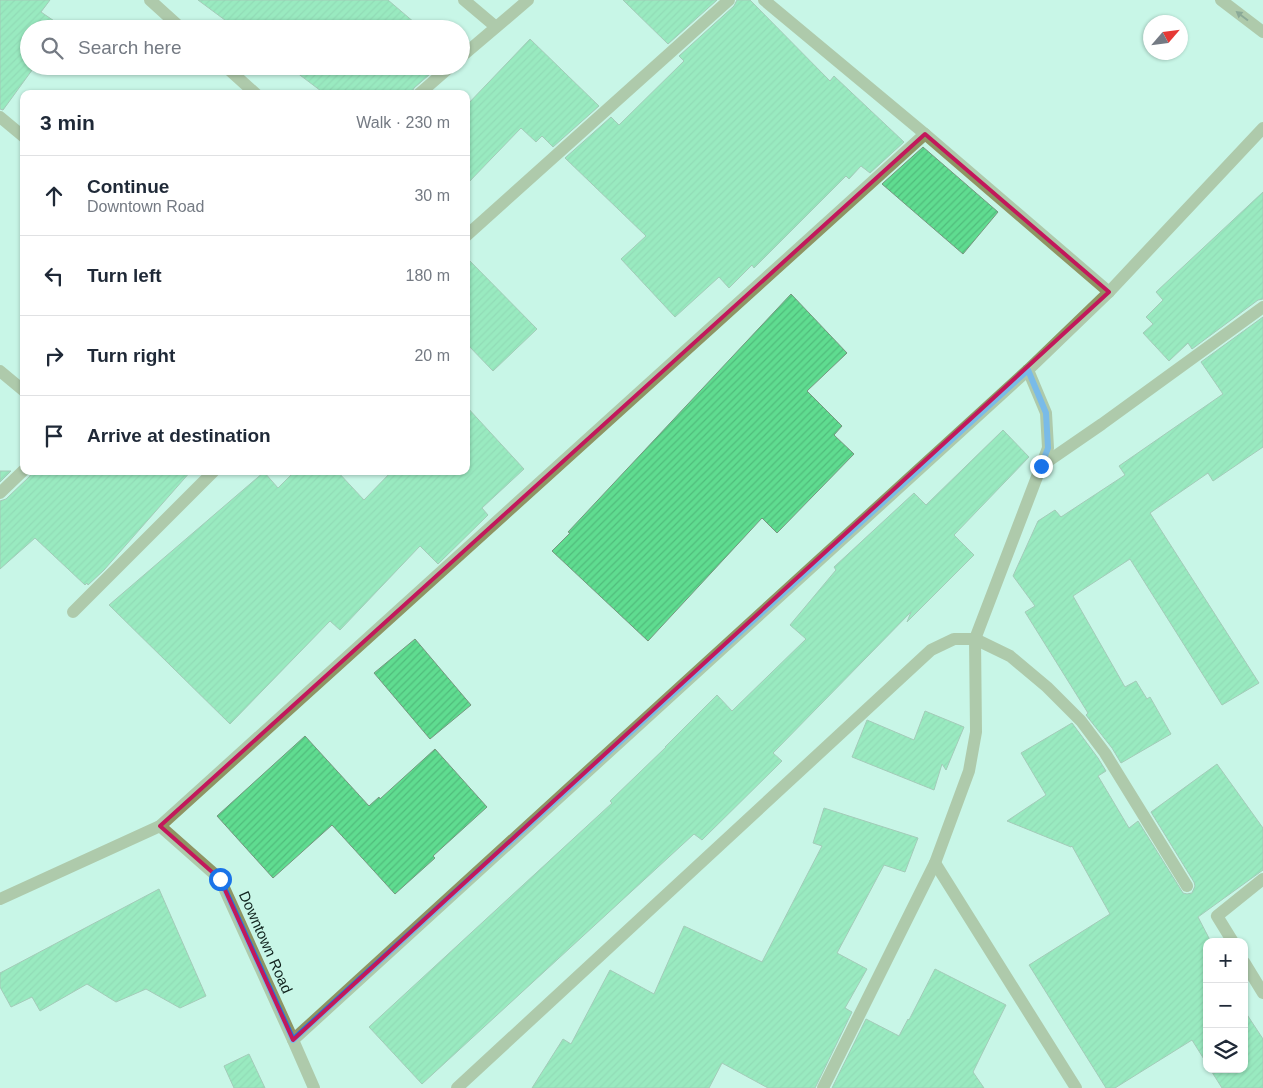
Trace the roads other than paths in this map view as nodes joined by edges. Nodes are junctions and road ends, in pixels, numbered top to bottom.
1 (150, 0) edge
2 (464, 0) edge
3 (528, 0) edge
4 (729, 0) edge
5 (764, 0) edge
6 (1221, 0) edge
7 (172, 20) edge
8 (496, 27) junction
9 (1263, 32) edge
10 (470, 49) edge
11 (235, 75) edge
12 (440, 75) edge
13 (252, 90) edge
14 (423, 90) edge
15 (0, 117) edge
16 (1263, 128) edge
17 (20, 134) edge
18 (925, 134) junction
19 (470, 232) edge
20 (1109, 292) junction
21 (1263, 307) edge
22 (1028, 370) junction
23 (0, 371) edge
24 (20, 388) edge
25 (1041, 466) junction
26 (20, 474) edge
27 (210, 475) edge
28 (0, 492) edge
29 (73, 612) dead end
30 (975, 639) junction
31 (160, 826) junction
32 (935, 863) junction
33 (1263, 879) edge
34 (1188, 886) dead end
35 (0, 899) edge
36 (1230, 938) edge
37 (1248, 969) edge
38 (1263, 994) edge
39 (293, 1040) junction
40 (314, 1088) edge
41 (457, 1088) edge
42 (823, 1088) edge
43 (1076, 1088) edge

1 - 7 street
2 - 8 street
3 - 8 street
4 - 19 street
5 - 18 street
9 -> 6 street
8 - 10 street
11 - 13 street
12 - 14 street
15 - 17 street
16 - 20 street
18 - 20 street
18 - 31 street
20 - 22 street
21 - 25 street
22 - 25 street
22 - 39 street
23 - 24 street
25 - 30 street
26 - 28 street
27 - 29 street
30 - 32 street
30 - 34 street
30 - 41 street
31 - 35 street
31 - 39 street, Downtown Road
32 - 42 street
32 - 43 street
33 - 36 street
37 - 38 street
39 - 40 street, Downtown Road

